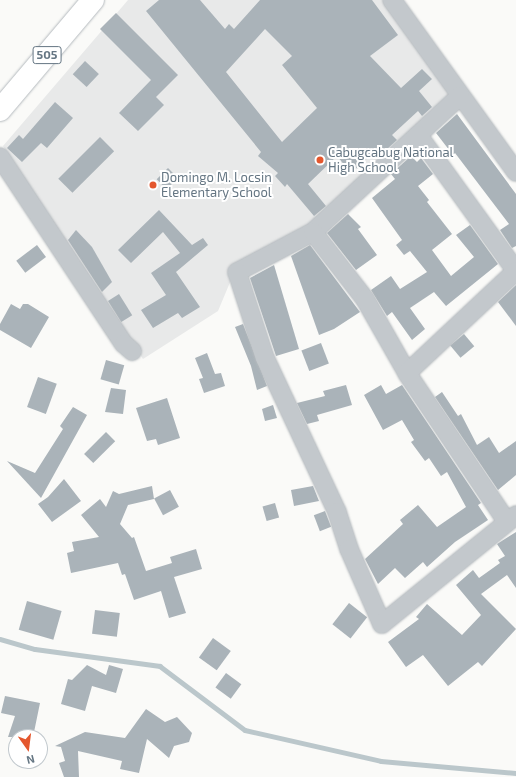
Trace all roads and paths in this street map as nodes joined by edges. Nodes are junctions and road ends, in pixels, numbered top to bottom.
1 (93, 0) edge
2 (392, 0) edge
3 (460, 96) junction
4 (1, 107) edge
5 (418, 135) junction
6 (0, 156) edge
7 (516, 172) edge
8 (313, 232) junction
9 (516, 271) edge
10 (132, 351) dead end
11 (407, 373) junction
12 (512, 519) edge

1 - 4 main road, 505
2 - 3 street
3 - 5 street
3 - 7 street
5 - 8 street
5 - 9 street
6 - 10 street
8 - 11 street
8 - 12 street
9 - 11 street
11 - 12 street

